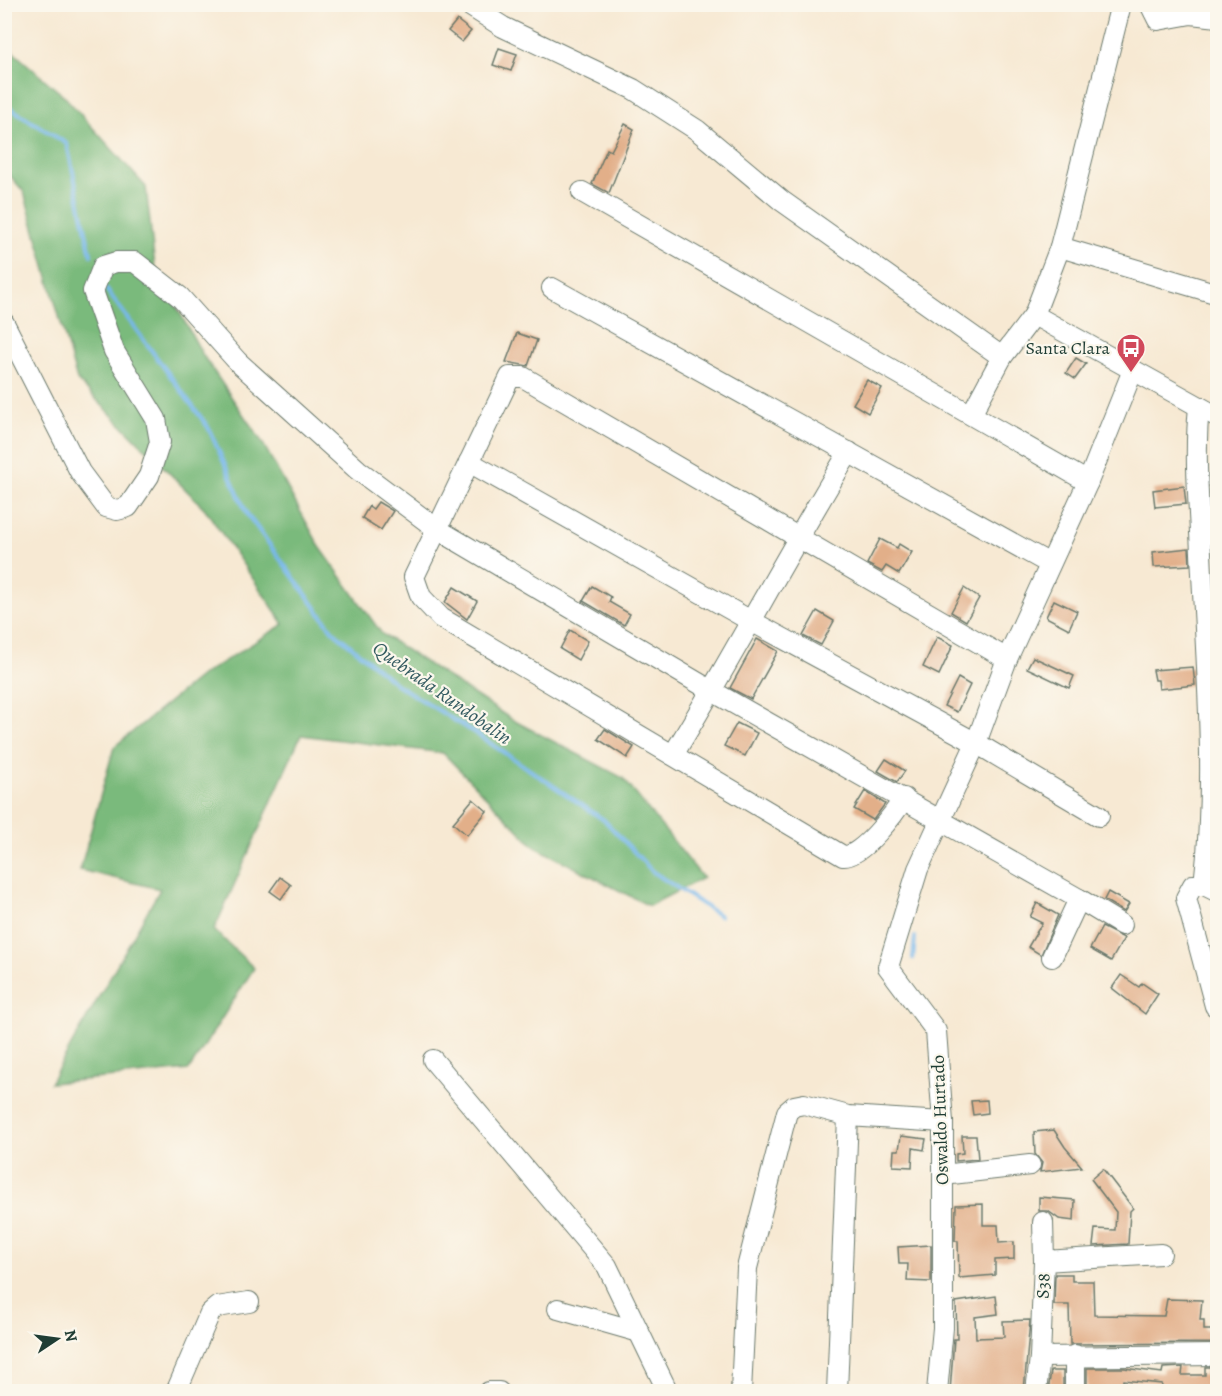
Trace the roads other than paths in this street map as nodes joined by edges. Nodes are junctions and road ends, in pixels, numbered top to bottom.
1 (467, 4) edge
2 (492, 4) edge
3 (1121, 4) edge
4 (1150, 4) edge
5 (1218, 17) edge
6 (503, 27) junction
7 (582, 192) dead end
8 (1060, 247) junction
9 (552, 288) dead end
10 (1218, 294) edge
11 (1034, 315) junction
12 (4, 323) edge
13 (1002, 357) junction
14 (1133, 370) junction
15 (1198, 406) junction
16 (972, 413) junction
17 (1218, 417) edge
18 (849, 452) junction
19 (469, 462) junction
20 (1088, 482) junction
21 (437, 529) junction
22 (798, 536) junction
23 (1050, 564) junction
24 (751, 621) junction
25 (1007, 659) junction
26 (712, 691) junction
27 (976, 742) junction
28 (673, 755) junction
29 (904, 798) junction
30 (1099, 816) dead end
31 (941, 819) junction
32 (1211, 889) edge
33 (1079, 899) junction
34 (1122, 926) dead end
35 (1052, 957) dead end
36 (1215, 1005) dead end
37 (433, 1060) dead end
38 (848, 1116) junction
39 (944, 1122) junction
40 (1030, 1165) dead end
41 (943, 1175) junction
42 (1043, 1222) dead end
43 (1161, 1254) dead end
44 (1044, 1261) junction
45 (249, 1302) dead end
46 (558, 1309) dead end
47 (639, 1332) junction
48 (1075, 1355) junction
49 (1218, 1355) edge
50 (1040, 1357) junction
51 (842, 1387) edge
52 (176, 1392) edge
53 (489, 1392) edge
54 (499, 1392) edge
55 (668, 1392) edge
56 (741, 1392) edge
57 (937, 1392) edge
58 (1036, 1392) edge
59 (1075, 1392) edge

1 - 6 street
2 - 6 street
3 - 8 street
4 - 5 street
6 - 13 street
7 - 16 street
8 - 10 street
8 - 11 street
9 - 18 street
11 - 13 street
11 - 14 street
12 - 21 street
13 - 16 street
14 - 15 street
14 - 20 street, Oswaldo Hurtado
15 - 17 street
15 - 32 street
16 - 20 street
18 - 22 street
18 - 23 street
19 - 21 street
19 - 22 street
19 - 24 street
20 - 23 street, Oswaldo Hurtado
21 - 26 street
21 - 28 street
22 - 24 street
22 - 25 street
23 - 25 street, Oswaldo Hurtado
24 - 26 street
24 - 27 street
25 - 27 street, Oswaldo Hurtado
26 - 28 street
26 - 29 street
27 - 30 street
27 - 31 street, Oswaldo Hurtado
28 - 29 street
29 - 31 street
31 - 33 street
31 - 39 street, Oswaldo Hurtado
32 - 36 street
33 - 34 street
33 - 35 street
37 - 47 street
38 - 39 street
38 - 51 street
38 - 56 street
39 - 41 street, Oswaldo Hurtado
40 - 41 street
41 - 57 street, Oswaldo Hurtado
42 - 44 street
43 - 44 street, S38
44 - 50 street, S38
45 - 52 street
46 - 47 street
47 - 55 street
48 - 49 street
48 - 50 street
48 - 59 street
50 - 58 street, S38
53 - 54 street

